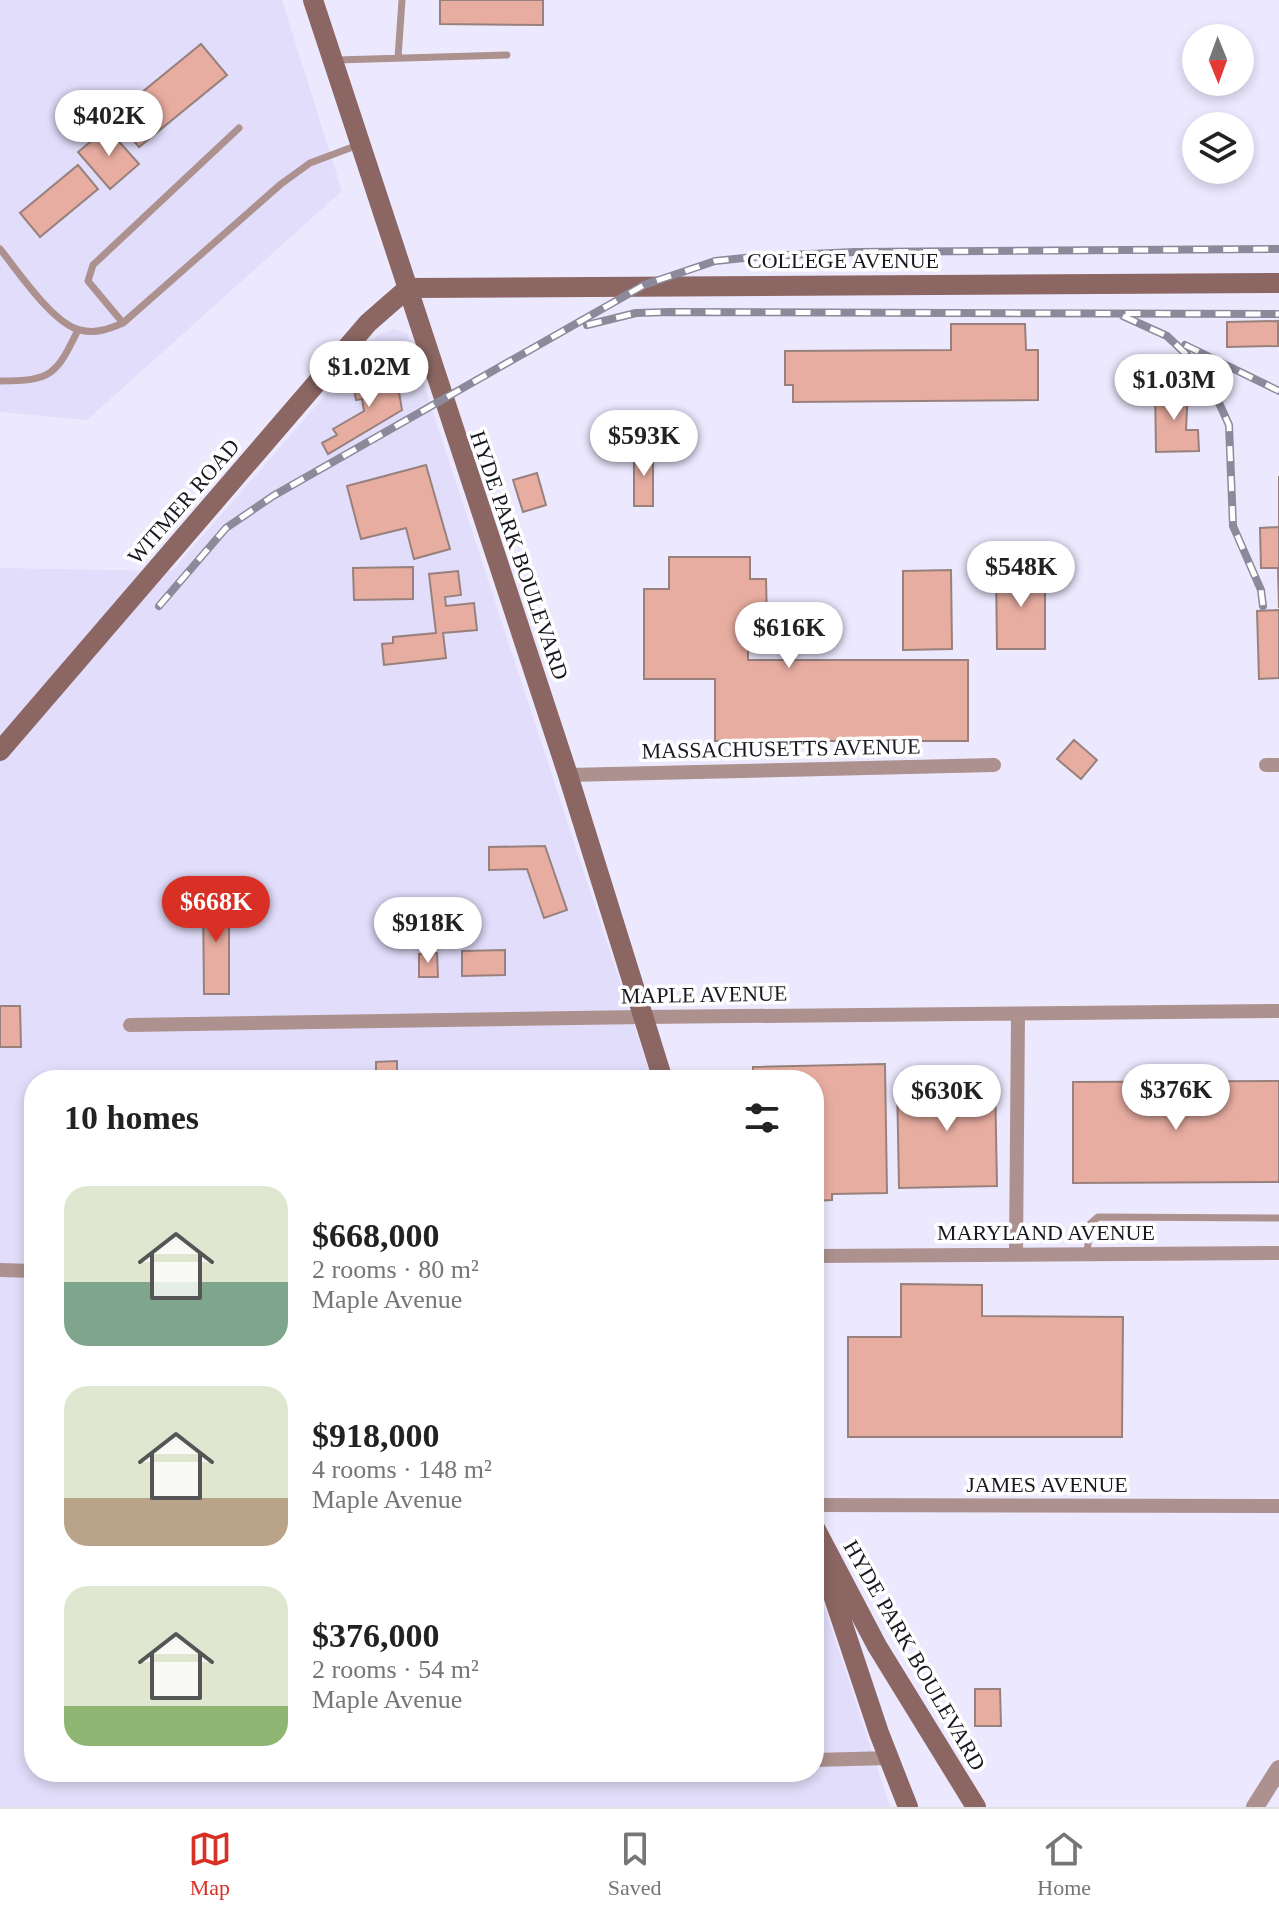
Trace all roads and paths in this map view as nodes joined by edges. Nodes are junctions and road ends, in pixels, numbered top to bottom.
1 (313, 0) edge
2 (402, 0) edge
3 (507, 55) dead end
4 (398, 58) junction
5 (331, 60) junction
6 (239, 128) dead end
7 (360, 144) junction
8 (0, 249) edge
9 (1279, 283) edge
10 (408, 288) junction
11 (123, 323) junction
12 (78, 330) junction
13 (0, 381) edge
14 (0, 751) edge
15 (994, 765) dead end
16 (568, 775) junction
17 (1279, 1011) edge
18 (1018, 1014) junction
19 (643, 1017) junction
20 (130, 1025) dead end
21 (660, 1070) edge
22 (1279, 1218) edge
23 (1016, 1253) junction
24 (1087, 1253) junction
25 (1279, 1253) edge
26 (824, 1256) edge
27 (0, 1270) edge
28 (24, 1271) edge
29 (824, 1505) edge
30 (1279, 1506) edge
31 (824, 1545) edge
32 (824, 1567) edge
33 (890, 1758) junction
34 (824, 1760) edge
35 (1279, 1769) edge
36 (908, 1807) edge
37 (976, 1807) edge
38 (1255, 1807) edge

1 - 5 main road, HYDE PARK BOULEVARD
2 - 4 lane
3 - 4 lane
4 - 5 lane
5 - 7 main road, HYDE PARK BOULEVARD
6 - 11 lane
7 - 10 main road, HYDE PARK BOULEVARD
7 - 11 lane
8 - 12 lane
9 - 10 main road, COLLEGE AVENUE
10 - 14 main road, WITMER ROAD
10 - 16 main road, HYDE PARK BOULEVARD
11 - 12 lane
12 - 13 lane
15 - 16 street, MASSACHUSETTS AVENUE
16 - 19 main road, HYDE PARK BOULEVARD
17 - 18 street, MAPLE AVENUE
18 - 19 street, MAPLE AVENUE
18 - 23 street
19 - 20 street, MAPLE AVENUE
19 - 21 main road, HYDE PARK BOULEVARD
22 - 24 lane
23 - 24 street, MARYLAND AVENUE
23 - 26 street, MARYLAND AVENUE
24 - 25 street, MARYLAND AVENUE
27 - 28 street
29 - 30 street, JAMES AVENUE
31 - 37 main road, HYDE PARK BOULEVARD
32 - 33 main road, HYDE PARK BOULEVARD
33 - 34 street
33 - 36 main road, HYDE PARK BOULEVARD
35 - 38 street

